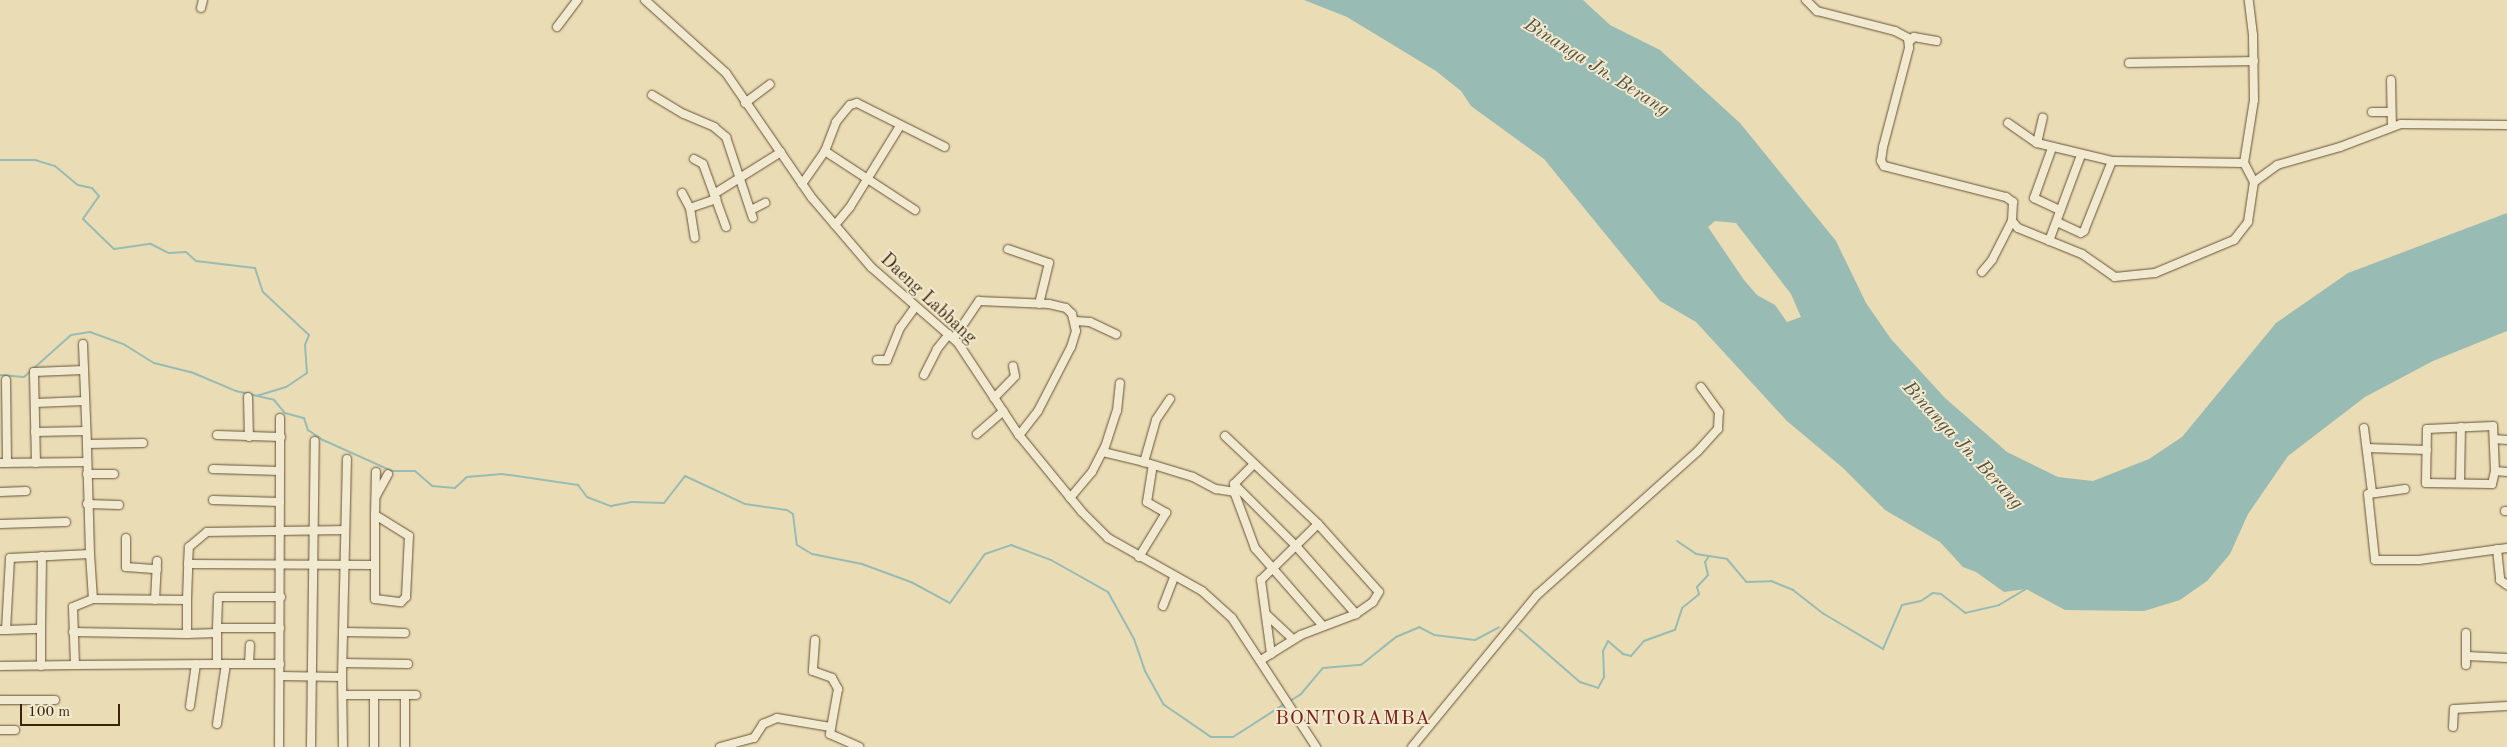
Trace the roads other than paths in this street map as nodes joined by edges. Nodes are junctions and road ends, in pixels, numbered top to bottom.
1 (577, 0) edge
2 (645, 0) edge
3 (1806, 0) edge
4 (2249, 0) edge
5 (557, 27) dead end
6 (1937, 40) dead end
7 (1909, 42) junction
8 (2254, 61) junction
9 (2129, 63) dead end
10 (2391, 80) dead end
11 (770, 84) dead end
12 (652, 95) dead end
13 (745, 103) junction
14 (2372, 112) dead end
15 (2391, 112) junction
16 (2043, 118) dead end
17 (2008, 124) dead end
18 (2507, 124) edge
19 (900, 126) junction
20 (2392, 126) junction
21 (2037, 143) junction
22 (945, 147) dead end
23 (2052, 148) junction
24 (825, 151) junction
25 (781, 152) junction
26 (2081, 155) junction
27 (694, 159) dead end
28 (2112, 161) junction
29 (2244, 163) junction
30 (868, 178) junction
31 (741, 179) junction
32 (2254, 182) junction
33 (802, 184) junction
34 (682, 193) dead end
35 (715, 196) junction
36 (766, 203) dead end
37 (690, 208) junction
38 (915, 210) dead end
39 (2060, 210) junction
40 (2012, 221) junction
41 (2057, 222) junction
42 (835, 225) junction
43 (726, 227) dead end
44 (695, 238) dead end
45 (2049, 241) junction
46 (1008, 248) dead end
47 (1982, 272) dead end
48 (1039, 304) junction
49 (916, 307) junction
50 (1075, 320) junction
51 (1116, 334) dead end
52 (952, 336) junction
53 (83, 344) dead end
54 (877, 360) dead end
55 (1014, 366) dead end
56 (84, 370) junction
57 (924, 375) dead end
58 (6, 380) dead end
59 (1120, 383) dead end
60 (1701, 387) dead end
61 (248, 397) dead end
62 (994, 398) junction
63 (1170, 399) dead end
64 (85, 401) junction
65 (35, 403) junction
66 (1003, 411) junction
67 (280, 418) dead end
68 (2462, 427) junction
69 (2364, 428) dead end
70 (86, 431) junction
71 (36, 432) junction
72 (977, 434) dead end
73 (217, 435) dead end
74 (1019, 435) junction
75 (1225, 436) dead end
76 (280, 437) junction
77 (249, 438) junction
78 (2494, 439) junction
79 (2507, 440) edge
80 (315, 441) dead end
81 (142, 443) dead end
82 (86, 444) junction
83 (2367, 448) junction
84 (2426, 450) junction
85 (1103, 452) junction
86 (347, 459) dead end
87 (36, 462) junction
88 (87, 462) junction
89 (1144, 462) junction
90 (4, 463) edge
91 (1254, 464) junction
92 (1153, 466) junction
93 (213, 469) dead end
94 (280, 471) junction
95 (2495, 471) junction
96 (376, 472) dead end
97 (2507, 472) edge
98 (87, 474) junction
99 (114, 474) dead end
100 (388, 474) dead end
101 (2460, 483) junction
102 (1234, 488) junction
103 (2405, 489) dead end
104 (26, 491) dead end
105 (0, 492) edge
106 (2372, 492) junction
107 (1070, 498) junction
108 (374, 499) junction
109 (213, 500) dead end
110 (280, 502) junction
111 (86, 504) junction
112 (119, 505) dead end
113 (375, 515) junction
114 (66, 522) dead end
115 (0, 524) edge
116 (1318, 524) junction
117 (345, 530) junction
118 (280, 532) junction
119 (314, 533) junction
120 (126, 538) dead end
121 (1296, 546) junction
122 (2507, 548) edge
123 (2497, 549) junction
124 (90, 554) junction
125 (42, 556) junction
126 (1139, 557) junction
127 (0, 558) edge
128 (10, 558) junction
129 (188, 564) junction
130 (280, 565) junction
131 (313, 565) junction
132 (373, 565) junction
133 (344, 566) junction
134 (1272, 570) junction
135 (1174, 577) junction
136 (2507, 585) edge
137 (280, 597) junction
138 (93, 599) junction
139 (155, 600) junction
140 (187, 600) junction
141 (1162, 606) dead end
142 (1267, 614) junction
143 (1356, 614) junction
144 (1323, 626) junction
145 (280, 628) junction
146 (41, 629) junction
147 (3, 630) edge
148 (217, 631) junction
149 (74, 632) junction
150 (343, 632) junction
151 (405, 633) dead end
152 (2466, 633) dead end
153 (187, 634) junction
154 (1293, 639) junction
155 (815, 640) dead end
156 (250, 645) dead end
157 (1271, 654) junction
158 (2467, 656) junction
159 (2507, 658) edge
160 (1261, 660) junction
161 (343, 663) junction
162 (196, 664) junction
163 (217, 664) junction
164 (226, 664) junction
165 (249, 664) junction
166 (280, 664) junction
167 (408, 664) dead end
168 (74, 665) junction
169 (2466, 665) dead end
170 (0, 666) edge
171 (41, 666) junction
172 (280, 676) junction
173 (311, 676) junction
174 (342, 677) junction
175 (343, 695) junction
176 (374, 695) junction
177 (405, 695) junction
178 (416, 695) dead end
179 (0, 700) edge
180 (55, 700) dead end
181 (190, 706) dead end
182 (2507, 706) edge
183 (217, 724) dead end
184 (830, 727) junction
185 (2453, 727) dead end
186 (0, 730) edge
187 (15, 730) dead end
188 (279, 747) edge
189 (311, 747) edge
190 (342, 747) edge
191 (374, 747) edge
192 (405, 747) edge
193 (720, 747) edge
194 (859, 747) edge
195 (1316, 747) edge
196 (1412, 747) edge

1 - 5 street
2 - 13 street, Daeng Labbang
3 - 7 street
4 - 8 street
6 - 7 street
7 - 40 street
8 - 9 street
8 - 29 street
10 - 15 street
11 - 13 street
12 - 31 street
13 - 25 street, Daeng Labbang
14 - 15 street
15 - 20 street
16 - 21 street
17 - 21 street
18 - 20 street
19 - 22 street
19 - 24 street
19 - 30 street
20 - 32 street
21 - 23 street
23 - 26 street
23 - 39 street
24 - 30 street
24 - 33 street
25 - 31 street
25 - 33 street, Daeng Labbang
26 - 28 street
26 - 39 street
27 - 35 street
28 - 29 street
28 - 41 street
29 - 32 street
30 - 38 street
30 - 42 street
31 - 35 street
31 - 36 street
32 - 45 street
33 - 42 street, Daeng Labbang
34 - 37 street
35 - 37 street
35 - 43 street
37 - 44 street
39 - 41 street
40 - 45 street
40 - 47 street
41 - 45 street
42 - 49 street, Daeng Labbang
46 - 48 street
48 - 50 street
48 - 52 street
49 - 52 street, Daeng Labbang
49 - 54 street
50 - 51 street
50 - 74 street
52 - 57 street
52 - 62 street, Daeng Labbang
53 - 56 street
55 - 62 street
56 - 64 street
56 - 65 street
58 - 90 street
59 - 85 street
60 - 196 street
61 - 77 street
62 - 66 street, Daeng Labbang
63 - 89 street
64 - 65 street
64 - 70 street
65 - 71 street
66 - 72 street
66 - 74 street, Daeng Labbang
67 - 76 street
68 - 78 street
68 - 84 street
68 - 101 street
69 - 83 street
70 - 71 street
70 - 82 street
71 - 87 street
73 - 77 street
74 - 107 street, Daeng Labbang
75 - 91 street
76 - 77 street
76 - 94 street
78 - 79 street
78 - 95 street
80 - 119 street
81 - 82 street
82 - 88 street
83 - 84 street
83 - 106 street
84 - 101 street
85 - 89 street
85 - 107 street
86 - 117 street
87 - 88 street
87 - 90 street
88 - 98 street
89 - 92 street
91 - 102 street
91 - 116 street
92 - 102 street
92 - 126 street
93 - 94 street
94 - 110 street
95 - 97 street
95 - 101 street
96 - 108 street
98 - 99 street
98 - 111 street
100 - 108 street
102 - 121 street
102 - 134 street
103 - 106 street
104 - 105 street
106 - 123 street
107 - 126 street, Daeng Labbang
108 - 113 street
109 - 110 street
110 - 118 street
111 - 112 street
111 - 124 street
113 - 132 street
113 - 132 street
114 - 115 street
116 - 121 street
116 - 143 street
117 - 119 street
117 - 133 street
118 - 119 street
118 - 129 street
118 - 130 street
119 - 131 street
120 - 139 street
121 - 134 street
121 - 143 street
122 - 123 street
123 - 136 street
124 - 125 street
124 - 138 street
125 - 128 street
125 - 146 street
126 - 135 street, Daeng Labbang
127 - 128 street
128 - 147 street
129 - 130 street
129 - 140 street
130 - 131 street
130 - 137 street
131 - 133 street
131 - 173 street
132 - 133 street
133 - 150 street
134 - 142 street
134 - 144 street
135 - 141 street
135 - 160 street, Daeng Labbang
137 - 145 street
137 - 148 street
138 - 139 street
138 - 149 street
139 - 140 street
140 - 153 street
142 - 154 street
142 - 157 street
143 - 144 street
144 - 154 street
145 - 148 street
145 - 166 street
146 - 147 street
146 - 171 street
148 - 153 street
148 - 163 street
149 - 153 street
149 - 168 street
150 - 151 street
150 - 161 street
152 - 158 street
154 - 157 street
155 - 184 street
156 - 165 street
157 - 160 street
158 - 159 street
158 - 169 street
160 - 195 street, Daeng Labbang
161 - 167 street
161 - 174 street
162 - 163 street
162 - 168 street
162 - 181 street
163 - 164 street
164 - 165 street
164 - 183 street
165 - 166 street
166 - 172 street
168 - 171 street
170 - 171 street
172 - 173 street
172 - 188 street
173 - 174 street
173 - 189 street
174 - 175 street
175 - 176 street
175 - 190 street
176 - 177 street
176 - 191 street
177 - 178 street
177 - 192 street
179 - 180 street
182 - 185 street
184 - 193 street
184 - 194 street
186 - 187 street

